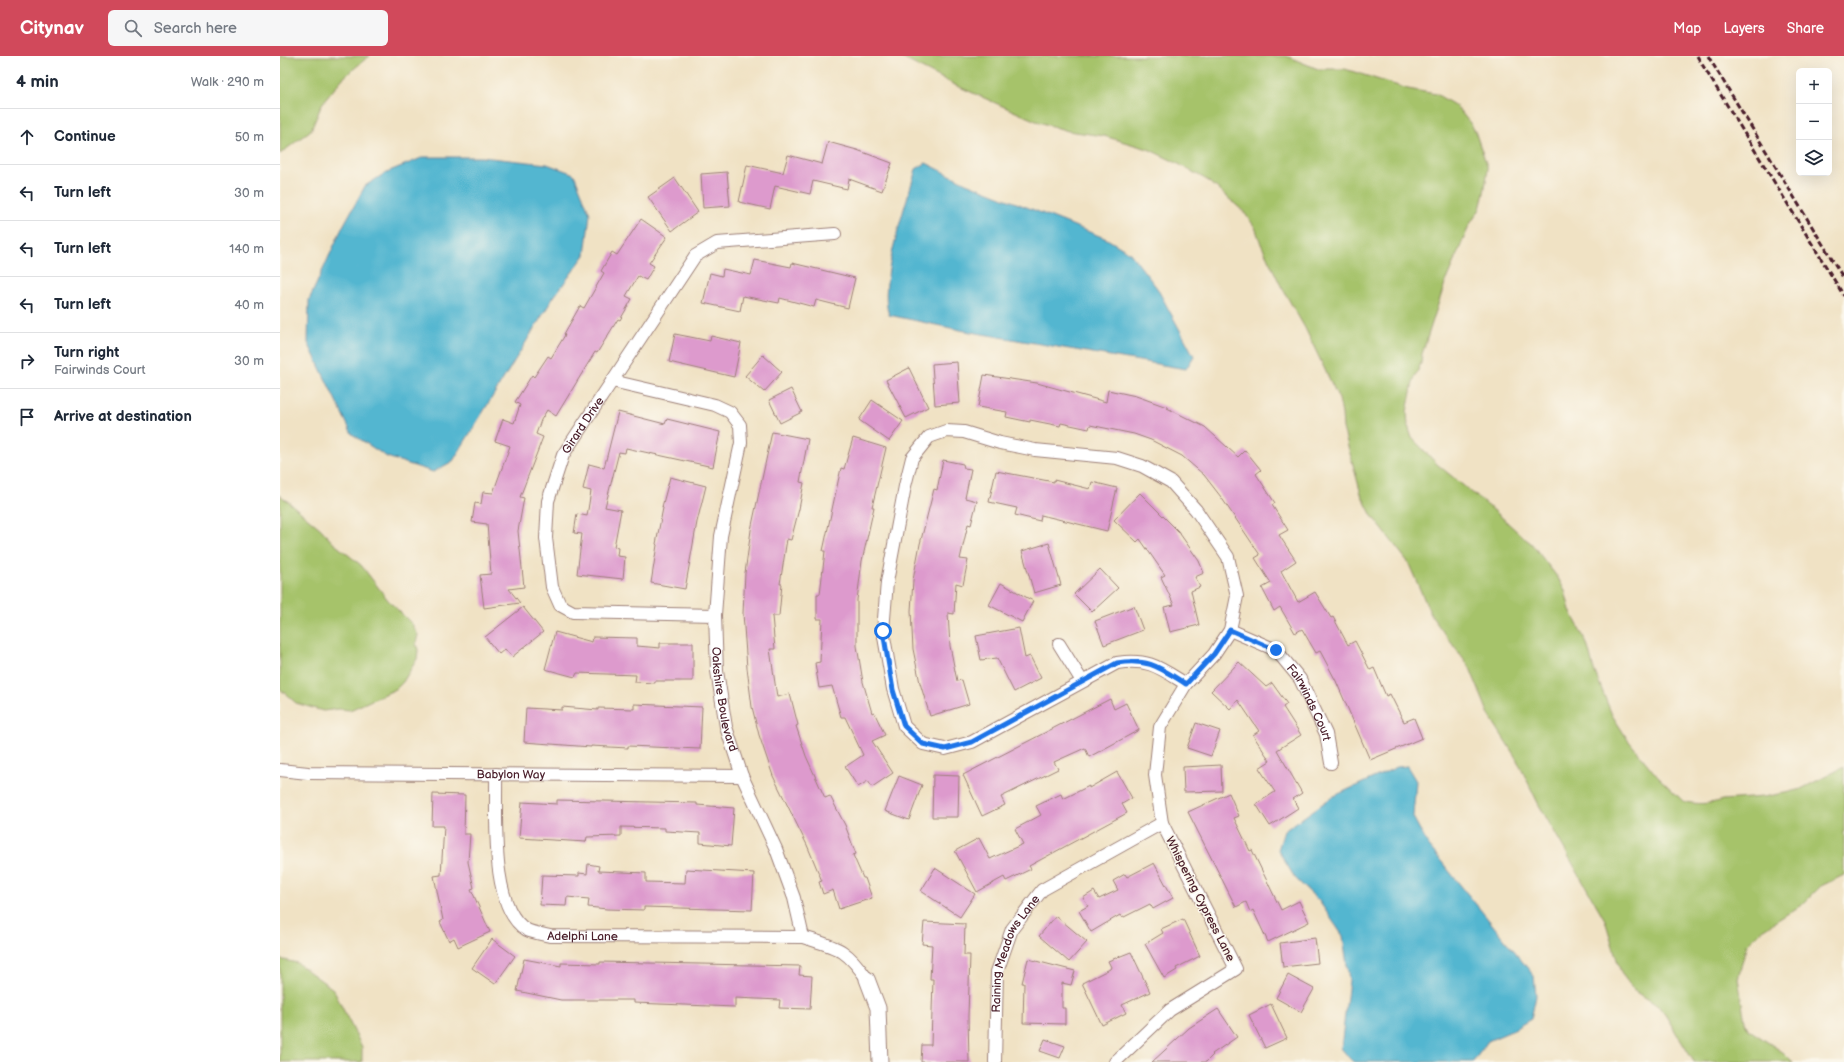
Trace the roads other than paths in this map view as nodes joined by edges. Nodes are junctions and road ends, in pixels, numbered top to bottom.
1 (835, 234) dead end
2 (612, 381) junction
3 (715, 615) junction
4 (1230, 630) junction
5 (1058, 644) dead end
6 (1082, 681) junction
7 (1186, 684) junction
8 (1331, 763) dead end
9 (280, 770) edge
10 (496, 774) junction
11 (742, 776) junction
12 (1162, 823) junction
13 (803, 937) junction
14 (867, 979) joint
15 (880, 1062) edge
16 (996, 1062) edge
17 (1115, 1062) edge

1 - 2 street, Girard Drive
2 - 3 street, Oakshire Boulevard
2 - 3 street, Girard Drive
3 - 11 street, Oakshire Boulevard
4 - 6 street, Whispering Cypress Lane
4 - 7 street, Whispering Cypress Lane
4 - 8 street, Fairwinds Court
5 - 6 street
6 - 7 street, Whispering Cypress Lane
7 - 12 street, Whispering Cypress Lane
9 - 10 street, Babylon Way
10 - 11 street, Babylon Way
10 - 13 street, Adelphi Lane
11 - 13 street, Oakshire Boulevard
12 - 16 street, Raining Meadows Lane
12 - 17 street, Whispering Cypress Lane
13 - 14 street
14 - 15 street

